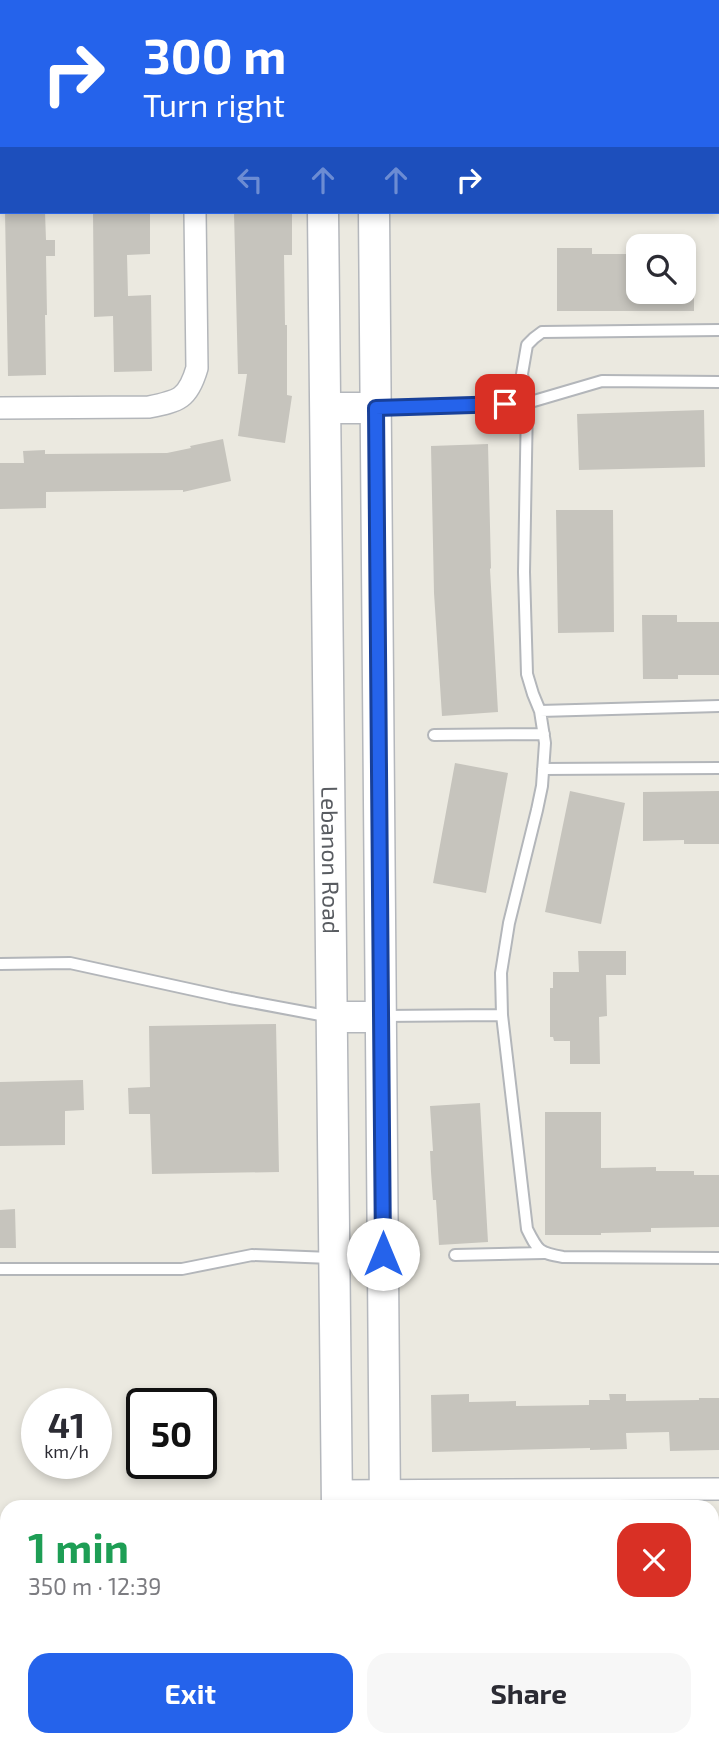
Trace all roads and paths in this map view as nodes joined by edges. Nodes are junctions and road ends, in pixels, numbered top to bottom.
1 (195, 214) edge
2 (324, 214) edge
3 (374, 214) edge
4 (719, 330) edge
5 (719, 382) edge
6 (527, 403) junction
7 (0, 408) edge
8 (326, 408) junction
9 (376, 408) junction
10 (719, 706) edge
11 (540, 711) junction
12 (544, 734) junction
13 (434, 735) dead end
14 (719, 768) edge
15 (543, 769) junction
16 (0, 964) edge
17 (502, 1015) junction
18 (332, 1017) junction
19 (381, 1017) junction
20 (544, 1254) junction
21 (455, 1255) dead end
22 (334, 1258) junction
23 (719, 1258) edge
24 (0, 1269) edge
25 (719, 1489) edge
26 (545, 1498) edge
27 (336, 1499) edge
28 (385, 1499) edge

1 - 7 street
2 - 8 main road, Lebanon Road
3 - 9 main road
4 - 6 lane
5 - 6 lane
6 - 9 lane
6 - 11 lane
8 - 9 main road
8 - 18 main road, Lebanon Road
9 - 19 main road
10 - 11 lane
11 - 12 lane
12 - 13 lane
12 - 15 lane
14 - 15 lane
15 - 17 lane
16 - 18 lane
17 - 19 lane
17 - 20 lane
18 - 19 main road
18 - 22 main road, Lebanon Road
19 - 28 main road
20 - 21 lane
20 - 23 lane
22 - 24 lane
22 - 27 main road, Lebanon Road
25 - 26 street
26 - 28 street
27 - 28 street

